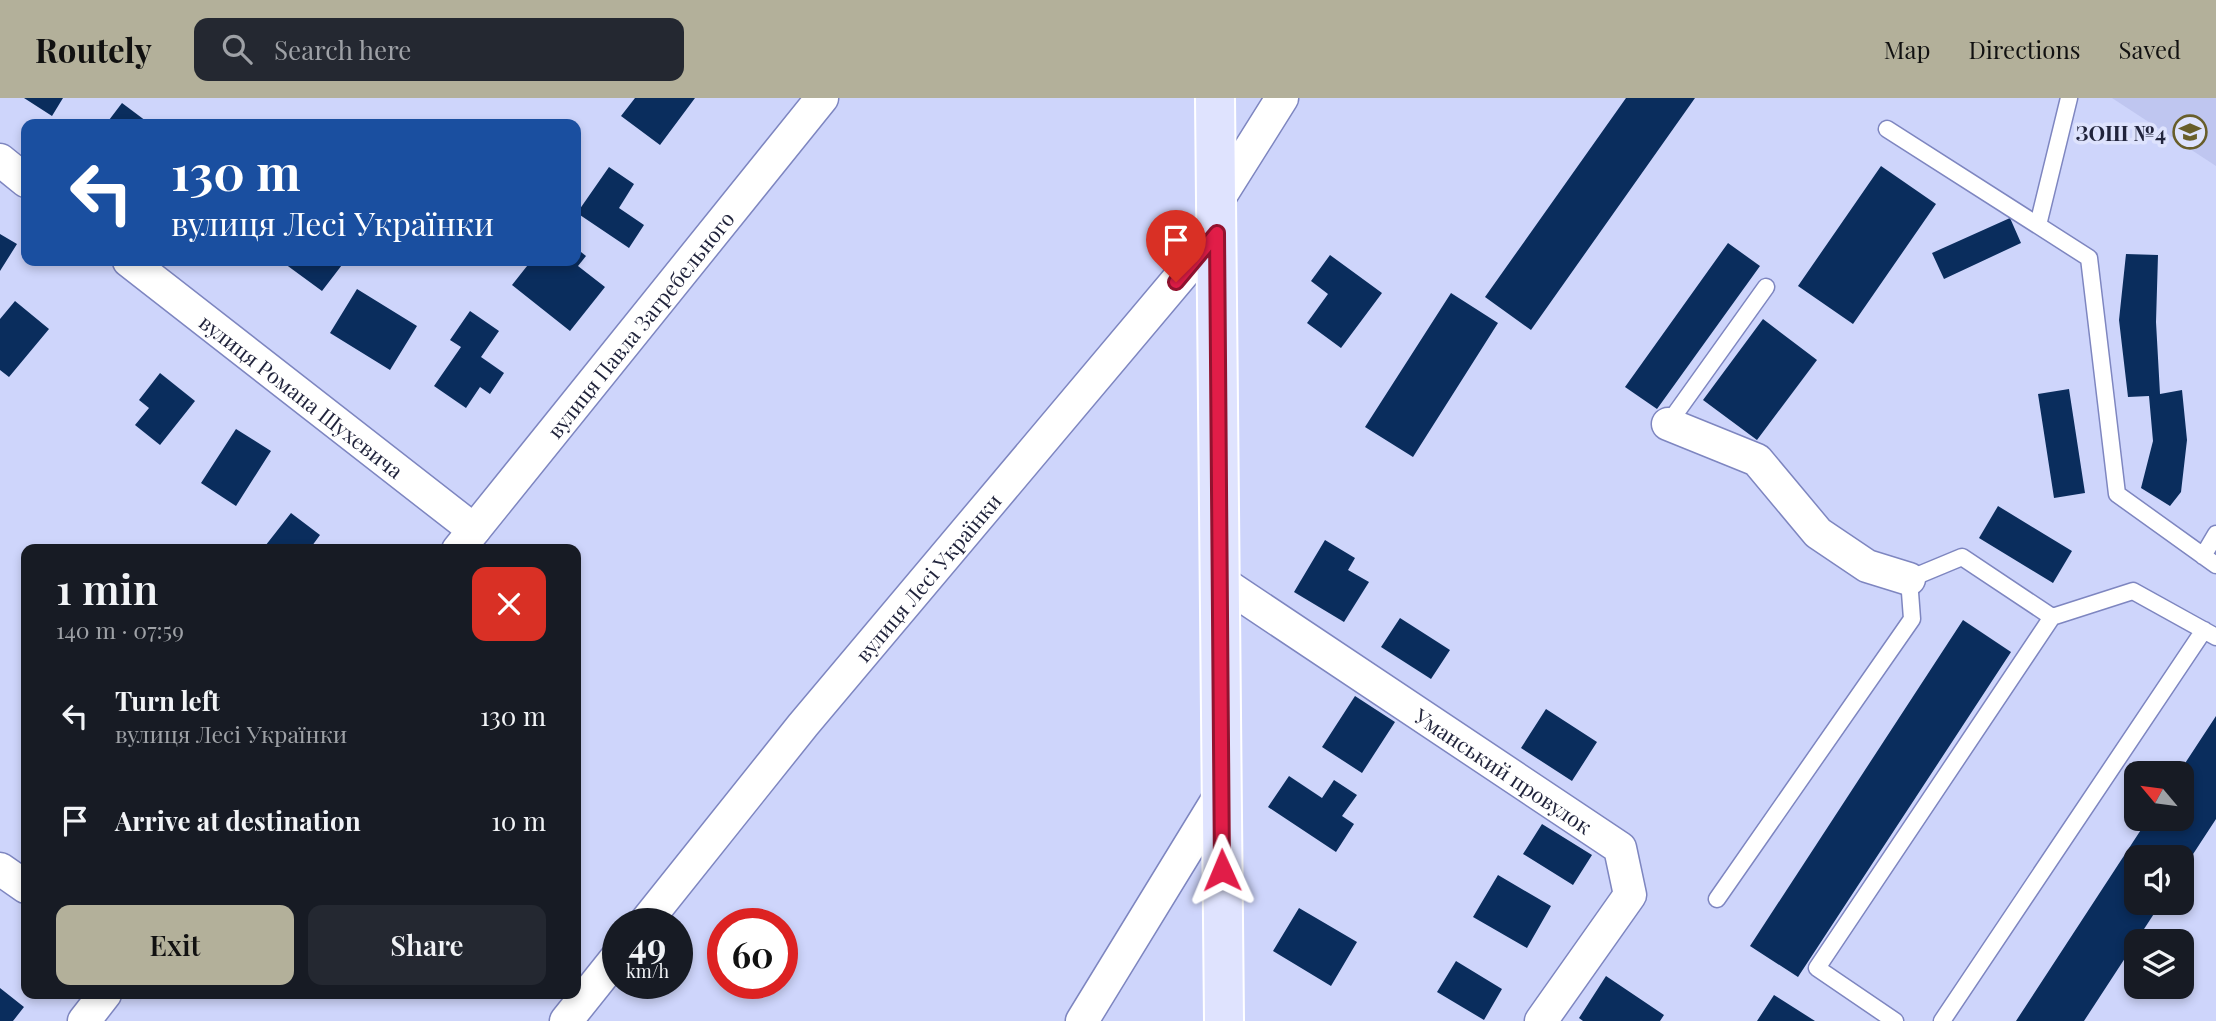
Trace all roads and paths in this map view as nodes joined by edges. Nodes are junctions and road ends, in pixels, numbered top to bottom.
1 (822, 98) edge
2 (1282, 98) edge
3 (2069, 98) edge
4 (1211, 101) edge
5 (1887, 129) dead end
6 (0, 160) edge
7 (21, 177) edge
8 (1217, 218) junction
9 (2038, 225) junction
10 (135, 266) edge
11 (1766, 287) dead end
12 (1668, 424) joint
13 (2216, 534) edge
14 (466, 540) edge
15 (2209, 560) edge
16 (1909, 579) junction
17 (1220, 581) junction
18 (2052, 617) junction
19 (2210, 634) edge
20 (1222, 794) junction
21 (0, 869) edge
22 (21, 884) edge
23 (1717, 899) dead end
24 (657, 908) edge
25 (602, 976) edge
26 (101, 999) edge
27 (84, 1021) edge
28 (566, 1021) edge
29 (1082, 1021) edge
30 (1224, 1021) edge
31 (1541, 1021) edge
32 (1895, 1021) edge
33 (1942, 1021) edge

1 - 14 street, вулиця Павла Загребельного
2 - 8 street, вулиця Лесі Українки
3 - 9 lane
4 - 8 main road
5 - 9 lane
6 - 7 street
8 - 17 main road
8 - 24 street, вулиця Лесі Українки
9 - 15 lane
10 - 14 street, вулиця Романа Шухевича
11 - 12 lane
12 - 16 street
13 - 15 lane
16 - 18 lane
16 - 23 lane
17 - 20 main road
17 - 31 street, Уманський провулок
18 - 19 lane
18 - 32 lane
19 - 33 lane
20 - 29 street
20 - 30 main road
21 - 22 street
25 - 28 street
26 - 27 street

